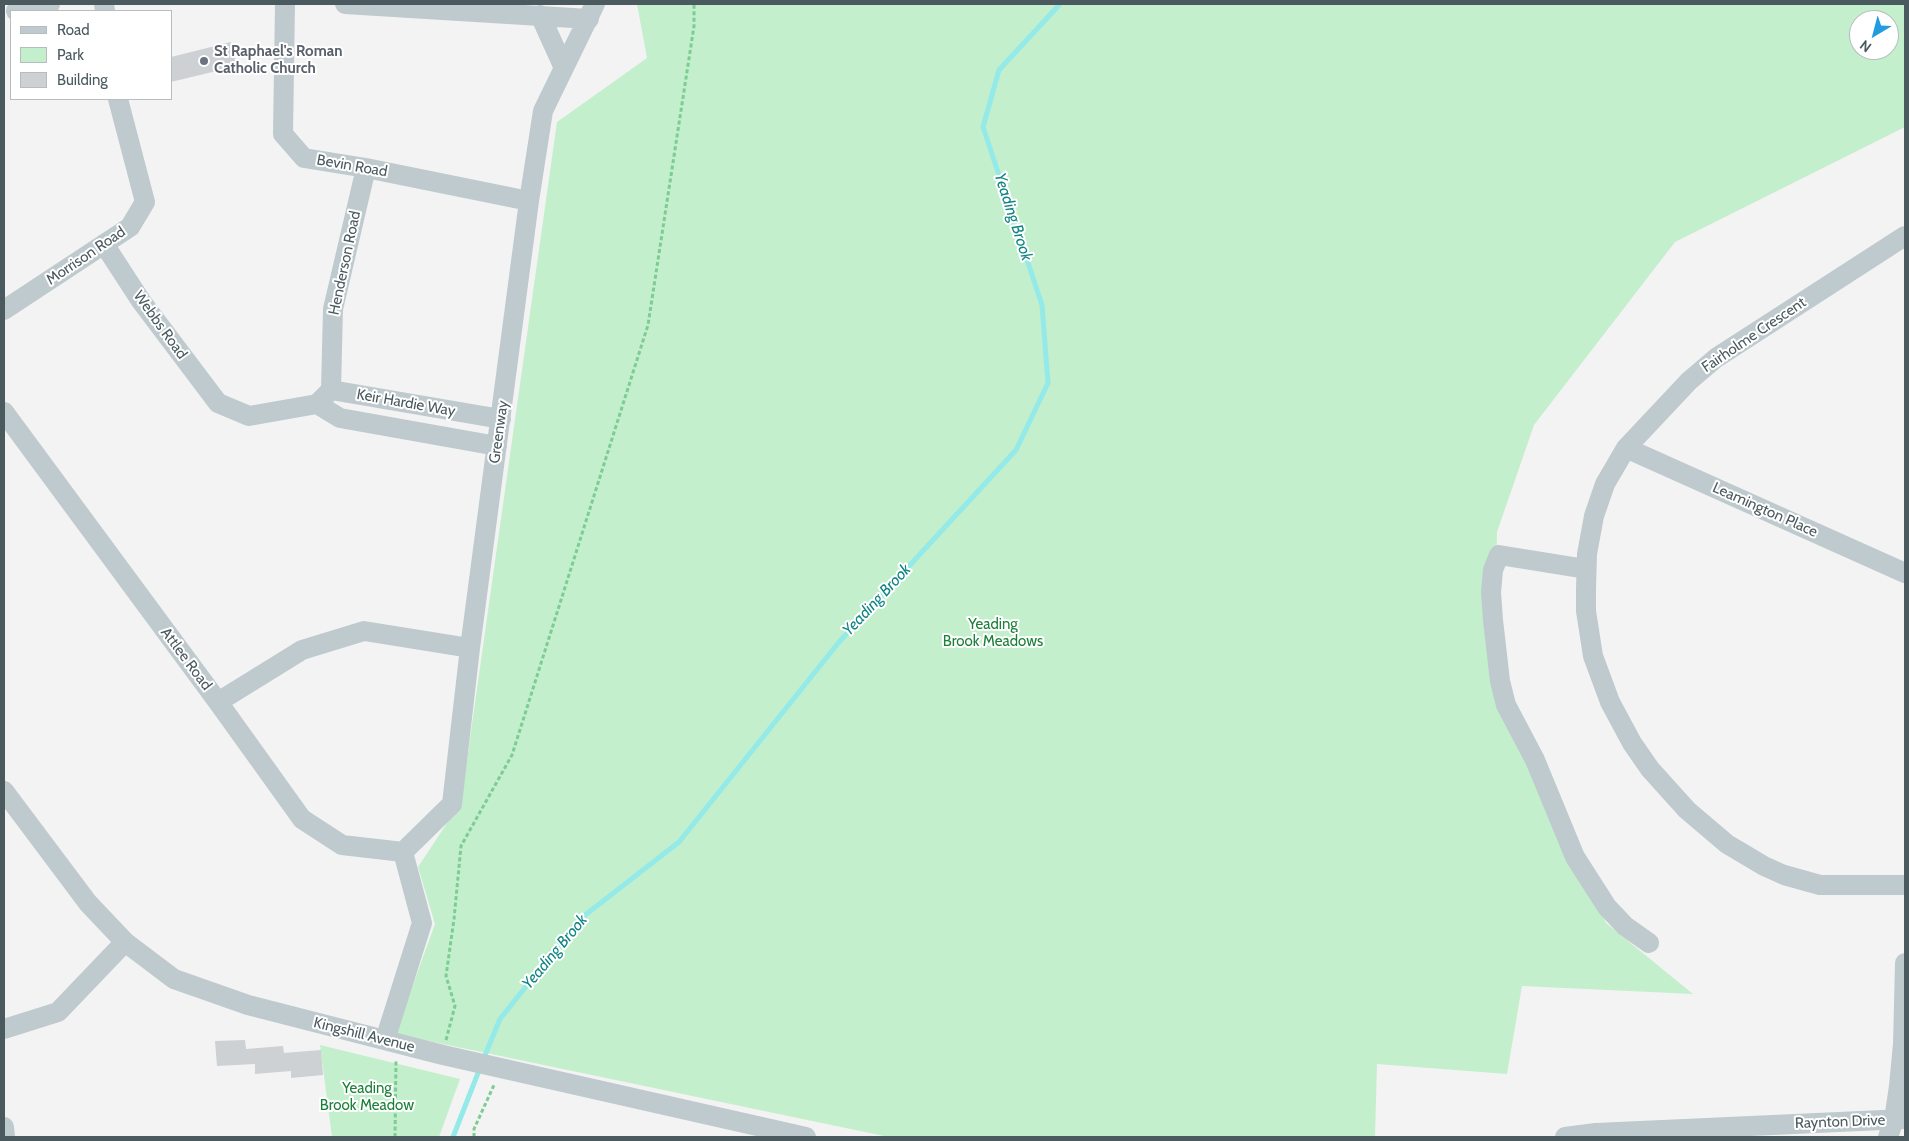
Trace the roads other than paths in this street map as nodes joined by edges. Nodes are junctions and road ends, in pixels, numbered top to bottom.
1 (50, 4) edge
2 (285, 4) edge
3 (344, 4) edge
4 (21, 10) edge
5 (592, 11) edge
6 (540, 15) junction
7 (564, 68) junction
8 (118, 100) edge
9 (366, 168) junction
10 (529, 201) junction
11 (1905, 236) edge
12 (104, 244) junction
13 (4, 310) edge
14 (331, 390) junction
15 (316, 404) junction
16 (4, 412) edge
17 (501, 419) junction
18 (497, 446) junction
19 (1626, 448) junction
20 (1586, 568) junction
21 (1905, 572) edge
22 (470, 648) junction
23 (218, 702) junction
24 (4, 791) edge
25 (403, 852) junction
26 (1905, 885) edge
27 (125, 942) junction
28 (1649, 944) dead end
29 (1905, 963) edge
30 (4, 1029) edge
31 (392, 1042) junction
32 (1896, 1125) edge
33 (4, 1127) edge
34 (5, 1137) edge
35 (806, 1137) edge
36 (1565, 1137) edge

1 - 4 street
2 - 9 street, Bevin Road
3 - 6 street
5 - 6 street
5 - 7 street, Greenway
6 - 7 street
7 - 10 street, Greenway
8 - 12 street, Morrison Road
9 - 10 street, Bevin Road
9 - 14 street, Henderson Road
10 - 17 street, Greenway
11 - 19 street, Fairholme Crescent
12 - 13 street, Morrison Road
12 - 15 street, Webbs Road
14 - 15 street
14 - 17 street, Keir Hardie Way
15 - 18 street, Keir Hardie Way
16 - 23 street, Attlee Road
17 - 18 street, Greenway
18 - 22 street, Greenway
19 - 20 street, Fairholme Crescent
19 - 21 street, Leamington Place
20 - 26 street, Fairholme Crescent
20 - 28 street
22 - 23 street
22 - 25 street, Greenway
23 - 25 street, Attlee Road
24 - 27 street, Kingshill Avenue
25 - 31 street
27 - 30 street
27 - 31 street, Kingshill Avenue
29 - 32 street
31 - 35 street, Kingshill Avenue
32 - 36 street, Raynton Drive
33 - 34 street

